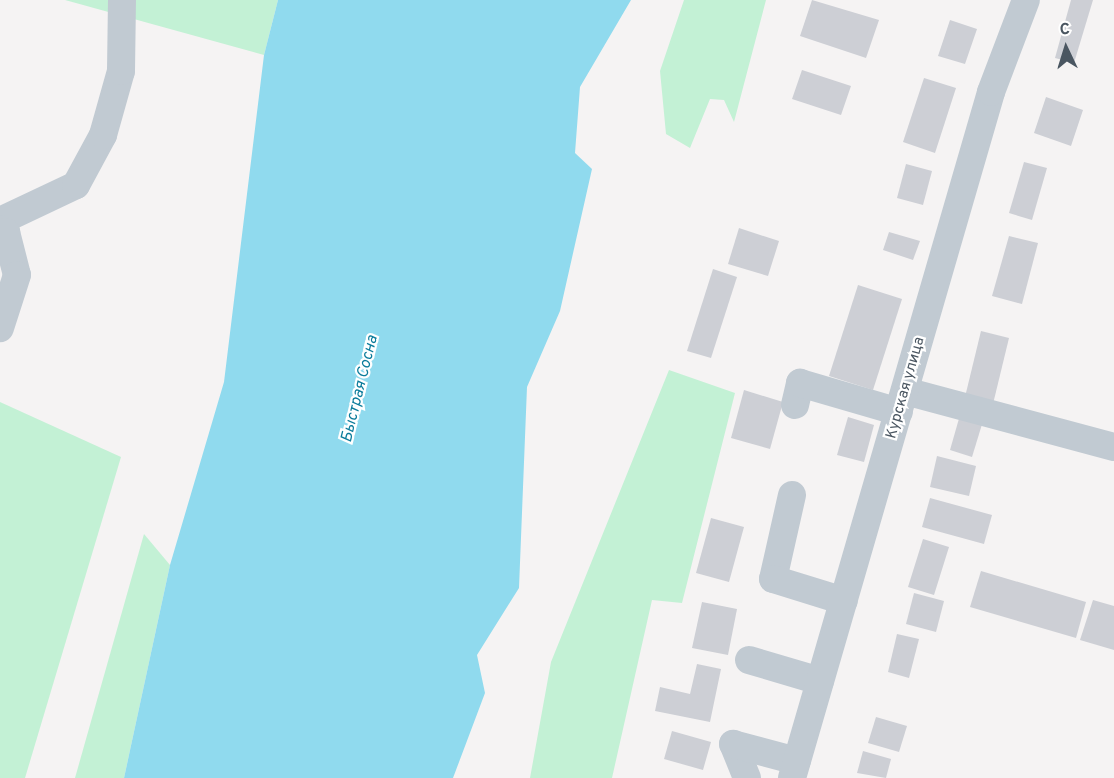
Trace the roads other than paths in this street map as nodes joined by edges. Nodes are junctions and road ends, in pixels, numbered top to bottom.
1 (123, 0) edge
2 (1026, 0) edge
3 (0, 221) edge
4 (0, 229) edge
5 (0, 328) edge
6 (902, 402) junction
7 (795, 405) dead end
8 (1114, 447) edge
9 (792, 495) dead end
10 (844, 601) junction
11 (749, 660) dead end
12 (820, 681) junction
13 (794, 769) edge
14 (747, 778) edge

1 - 3 street
2 - 6 street, Курская улица
4 - 5 street
6 - 7 street
6 - 8 street
6 - 10 street, Курская улица
9 - 10 street
10 - 12 street, Курская улица
11 - 12 street
12 - 13 street, Курская улица
13 - 14 street

